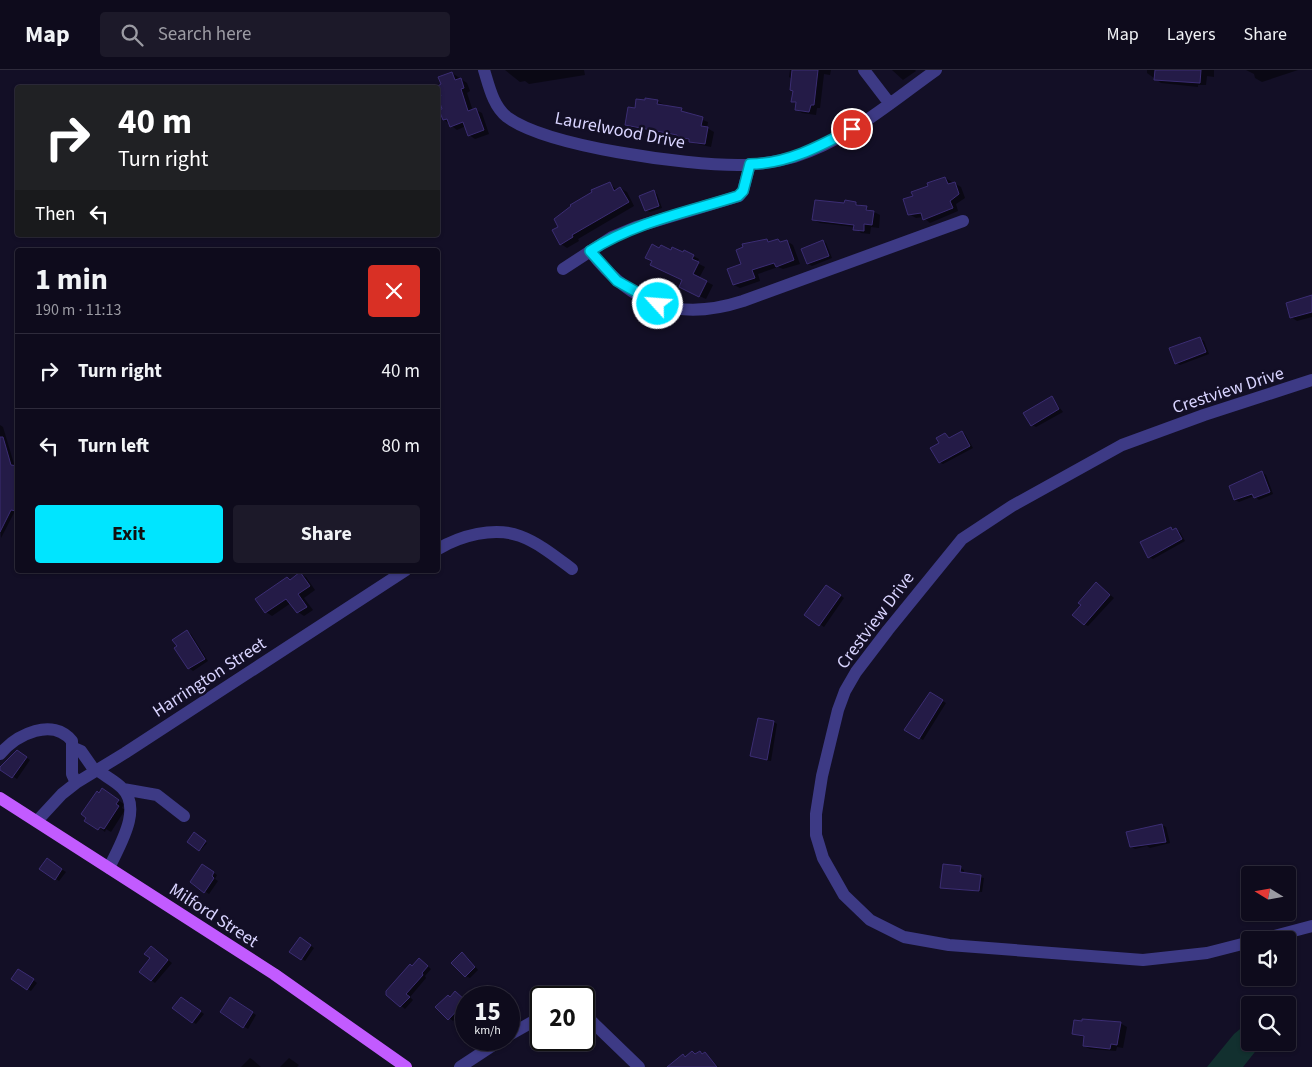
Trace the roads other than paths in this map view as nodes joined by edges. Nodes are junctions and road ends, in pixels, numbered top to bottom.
1 (484, 70) edge
2 (864, 70) edge
3 (936, 70) edge
4 (890, 104) junction
5 (750, 164) junction
6 (963, 220) dead end
7 (590, 251) junction
8 (563, 269) dead end
9 (1312, 380) edge
10 (440, 548) edge
11 (572, 569) dead end
12 (401, 573) edge
13 (74, 748) junction
14 (0, 754) edge
15 (96, 770) junction
16 (76, 783) junction
17 (123, 789) junction
18 (0, 798) edge
19 (184, 816) dead end
20 (37, 821) junction
21 (109, 868) junction
22 (1312, 926) edge
23 (1293, 931) edge
24 (1241, 944) edge
25 (595, 1025) edge
26 (484, 1051) edge
27 (406, 1067) edge
28 (460, 1067) edge
29 (639, 1067) edge

1 - 5 street, Laurelwood Drive
2 - 4 street
3 - 4 street, Laurelwood Drive
4 - 5 street, Laurelwood Drive
5 - 7 street
6 - 7 street
7 - 8 street
9 - 24 street, Crestview Drive
10 - 11 street
12 - 15 street, Harrington Street
13 - 14 street
13 - 15 street
13 - 16 street
15 - 16 street, Harrington Street
15 - 17 street
16 - 20 street, Harrington Street
17 - 19 street
17 - 21 street
18 - 20 main road, Milford Street
20 - 21 main road, Milford Street
21 - 27 main road, Milford Street
22 - 23 street
25 - 29 street
26 - 28 street

